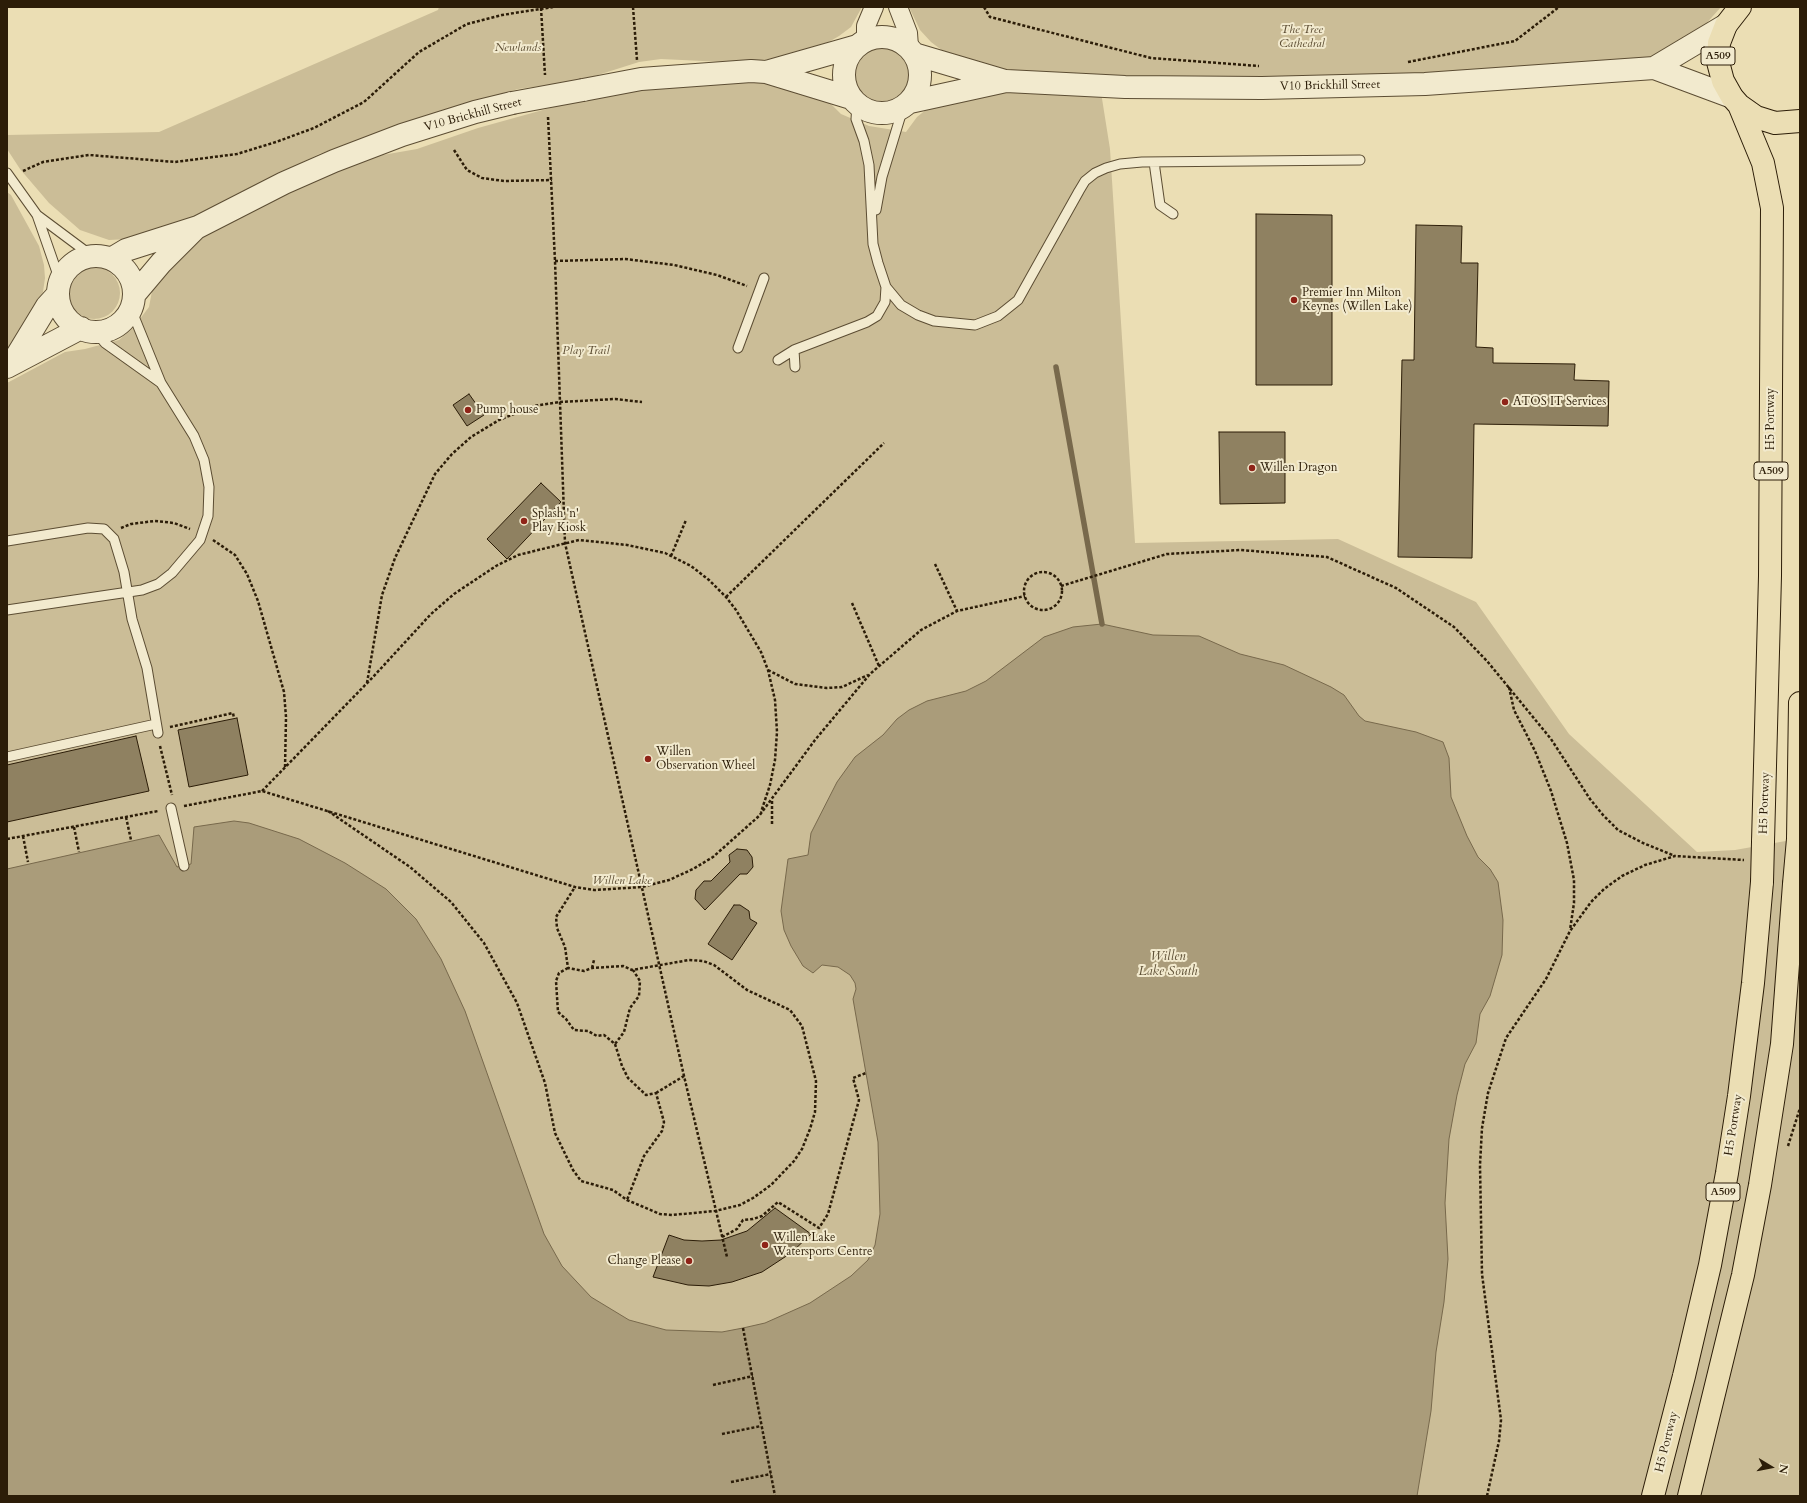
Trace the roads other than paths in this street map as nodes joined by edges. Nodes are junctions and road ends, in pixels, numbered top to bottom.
1 (874, 7) edge
2 (898, 7) edge
3 (1740, 7) edge
4 (1726, 25) junction
5 (862, 43) junction
6 (911, 50) junction
7 (1654, 68) junction
8 (766, 72) junction
9 (1006, 81) junction
10 (854, 101) junction
11 (1735, 101) junction
12 (906, 105) junction
13 (1800, 121) edge
14 (1360, 160) dead end
15 (1154, 162) junction
16 (8, 175) edge
17 (1173, 214) dead end
18 (37, 216) junction
19 (873, 221) junction
20 (198, 227) junction
21 (101, 257) junction
22 (764, 278) dead end
23 (886, 287) junction
24 (59, 288) junction
25 (132, 302) junction
26 (88, 330) junction
27 (738, 348) dead end
28 (794, 350) junction
29 (778, 360) dead end
30 (10, 365) edge
31 (795, 367) dead end
32 (162, 383) junction
33 (7, 541) edge
34 (128, 593) junction
35 (7, 610) edge
36 (1800, 703) edge
37 (7, 757) edge
38 (172, 808) road end
39 (184, 866) dead end
40 (1652, 1496) edge
41 (1689, 1496) edge

1 - 5 street
2 - 6 street
3 - 4 main road, A509
4 - 7 street, V10 Brickhill Street
4 - 11 main road, A509
5 - 6 street
5 - 8 street, V10 Brickhill Street
5 - 10 street
6 - 9 street, V10 Brickhill Street
6 - 12 street
7 - 9 street, V10 Brickhill Street
7 - 11 street, V10 Brickhill Street
8 - 10 street, V10 Brickhill Street
8 - 20 street, V10 Brickhill Street, bridge
9 - 12 street, V10 Brickhill Street
10 - 12 street
10 - 19 lane
11 - 13 main road, A509
11 - 40 main road, H5 Portway / A509, bridge
12 - 19 lane
14 - 15 lane
15 - 17 lane
15 - 23 lane
16 - 18 lane
18 - 21 lane
18 - 24 lane
19 - 23 lane
20 - 21 street, V10 Brickhill Street
20 - 25 street, V10 Brickhill Street
21 - 24 street
21 - 25 street
22 - 27 lane
23 - 28 lane
24 - 26 street
24 - 30 street
25 - 26 street
25 - 32 lane
26 - 30 street
26 - 32 lane
28 - 29 lane
28 - 31 lane
32 - 34 lane
33 - 34 lane
34 - 35 lane
34 - 37 lane
36 - 41 main road, A509, bridge
38 - 39 lane

